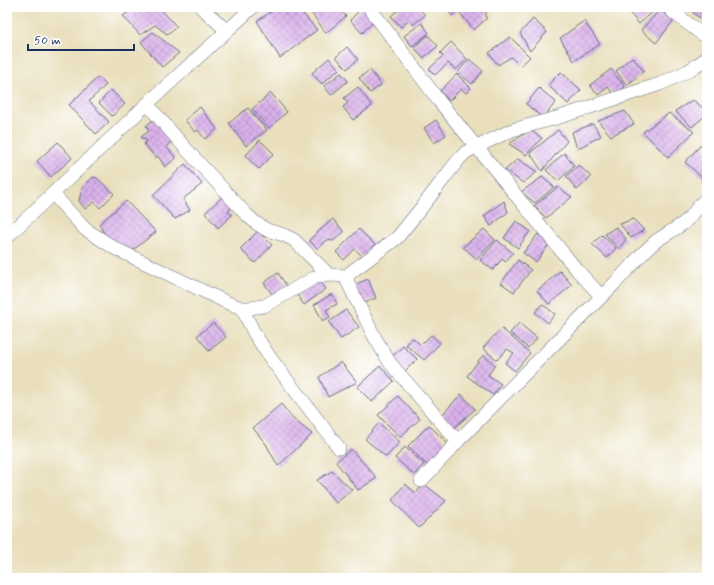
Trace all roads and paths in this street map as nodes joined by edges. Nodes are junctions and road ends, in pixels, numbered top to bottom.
1 (201, 7) edge
2 (253, 7) edge
3 (369, 7) edge
4 (668, 7) edge
5 (226, 31) junction
6 (707, 38) edge
7 (707, 58) edge
8 (147, 104) junction
9 (477, 147) junction
10 (53, 194) junction
11 (707, 197) edge
12 (7, 237) edge
13 (329, 275) junction
14 (348, 276) junction
15 (602, 296) junction
16 (242, 308) junction
17 (458, 440) junction
18 (339, 448) dead end
19 (421, 481) dead end

1 - 5 street
2 - 5 street
3 - 9 street
4 - 6 street
5 - 8 street
7 - 9 street
8 - 10 street
8 - 13 street
9 - 14 street
9 - 15 street
10 - 12 street
10 - 16 street
11 - 15 street
13 - 14 street
13 - 16 street
14 - 17 street
15 - 17 street
16 - 18 street
17 - 19 street

